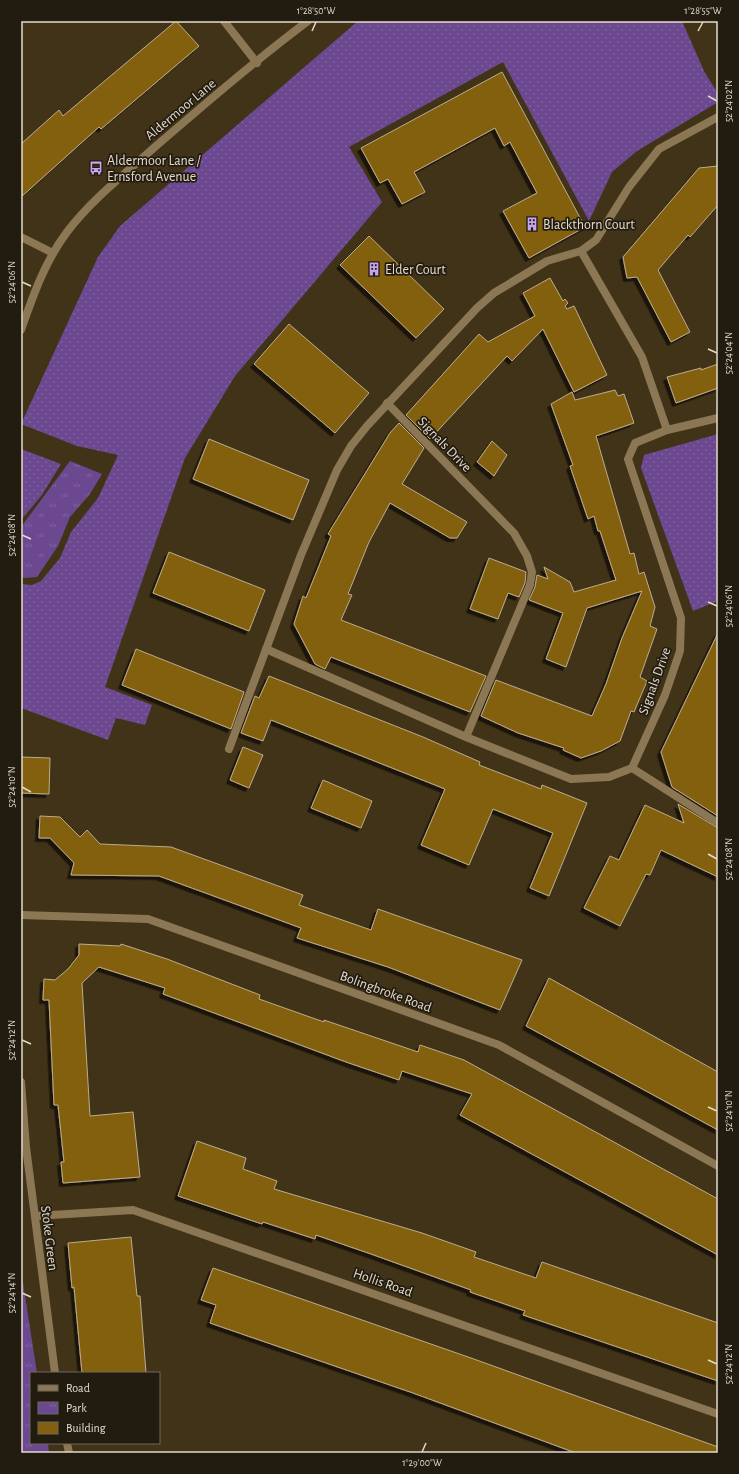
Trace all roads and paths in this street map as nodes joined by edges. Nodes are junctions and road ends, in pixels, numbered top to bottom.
1 (224, 21) edge
2 (308, 21) edge
3 (257, 63) junction
4 (718, 117) edge
5 (21, 237) edge
6 (581, 251) junction
7 (53, 253) junction
8 (21, 330) edge
9 (387, 403) junction
10 (718, 418) edge
11 (667, 430) junction
12 (266, 649) junction
13 (466, 737) junction
14 (229, 749) dead end
15 (632, 768) junction
16 (718, 823) edge
17 (21, 915) edge
18 (21, 1082) edge
19 (718, 1166) edge
20 (34, 1216) junction
21 (55, 1372) edge
22 (718, 1414) edge

1 - 3 street
2 - 3 street, Aldermoor Lane
3 - 7 street, Aldermoor Lane
4 - 6 street
5 - 7 street
6 - 9 street
6 - 11 street
7 - 8 street, Aldermoor Lane
9 - 12 street
9 - 13 street, Signals Drive
10 - 11 street, Signals Drive
11 - 15 street, Signals Drive
12 - 13 street
12 - 14 street
13 - 15 street
15 - 16 street
17 - 19 street, Bolingbroke Road
18 - 20 street, Stoke Green
20 - 21 street, Stoke Green
20 - 22 street, Hollis Road

